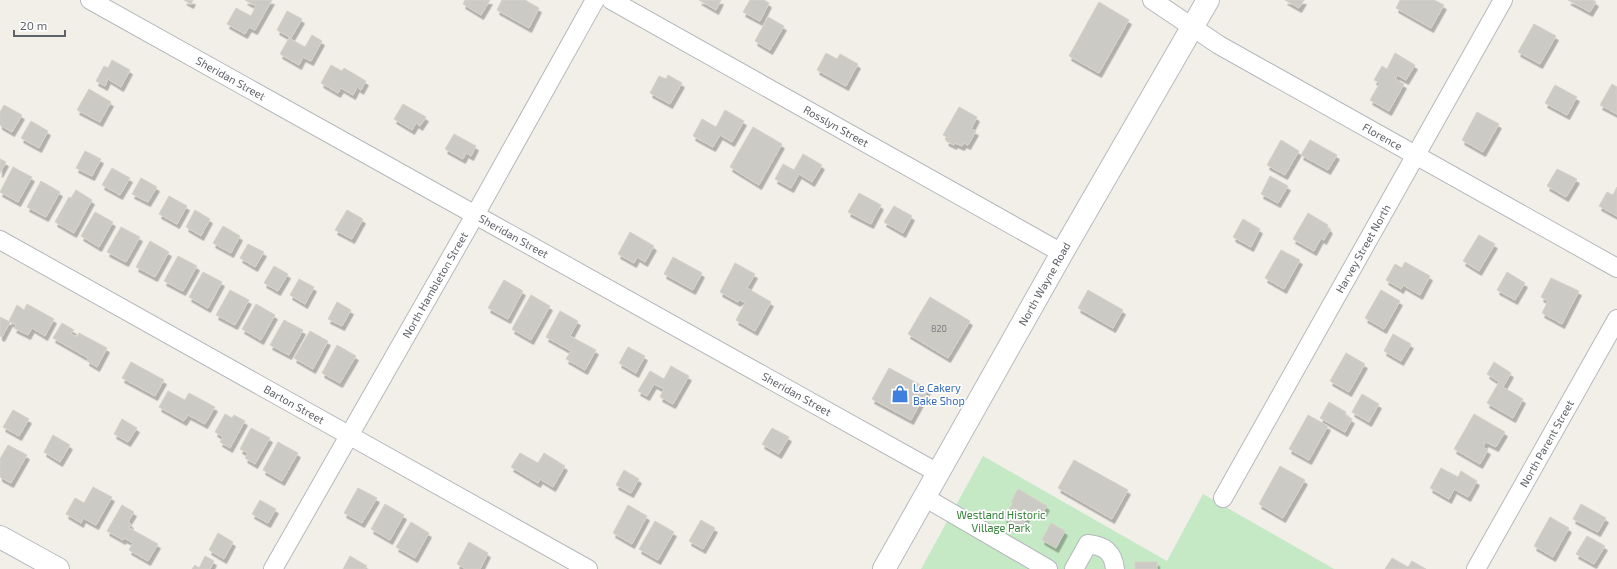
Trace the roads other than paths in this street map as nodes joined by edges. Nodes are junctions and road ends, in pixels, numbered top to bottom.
1 (90, 0) edge
2 (596, 0) edge
3 (611, 0) edge
4 (1152, 0) edge
5 (1208, 0) edge
6 (1503, 0) edge
7 (1192, 26) junction
8 (1416, 155) junction
9 (475, 215) junction
10 (0, 240) edge
11 (1062, 254) junction
12 (1617, 268) edge
13 (1617, 319) edge
14 (350, 436) junction
15 (938, 473) junction
16 (924, 497) junction
17 (1223, 498) dead end
18 (0, 537) edge
19 (58, 569) edge
20 (273, 569) edge
21 (588, 569) edge
22 (884, 569) edge
23 (1048, 569) edge
24 (1074, 569) edge
25 (1115, 569) edge
26 (1476, 569) edge

1 - 9 street, Sheridan Street
2 - 9 street, North Hambleton Street
3 - 11 street, Rosslyn Street
4 - 7 street, Florence
5 - 7 main road, North Wayne Road
6 - 8 street, Harvey Street North
7 - 8 street, Florence
7 - 11 main road, North Wayne Road
8 - 12 street, Florence
8 - 17 street, Harvey Street North
9 - 14 street, North Hambleton Street
9 - 15 street, Sheridan Street
10 - 14 street, Barton Street
11 - 15 main road, North Wayne Road
13 - 26 street, North Parent Street
14 - 20 street, North Hambleton Street
14 - 21 street, Barton Street
15 - 16 main road, North Wayne Road
16 - 22 main road, North Wayne Road
16 - 23 street
18 - 19 main road
24 - 25 street

